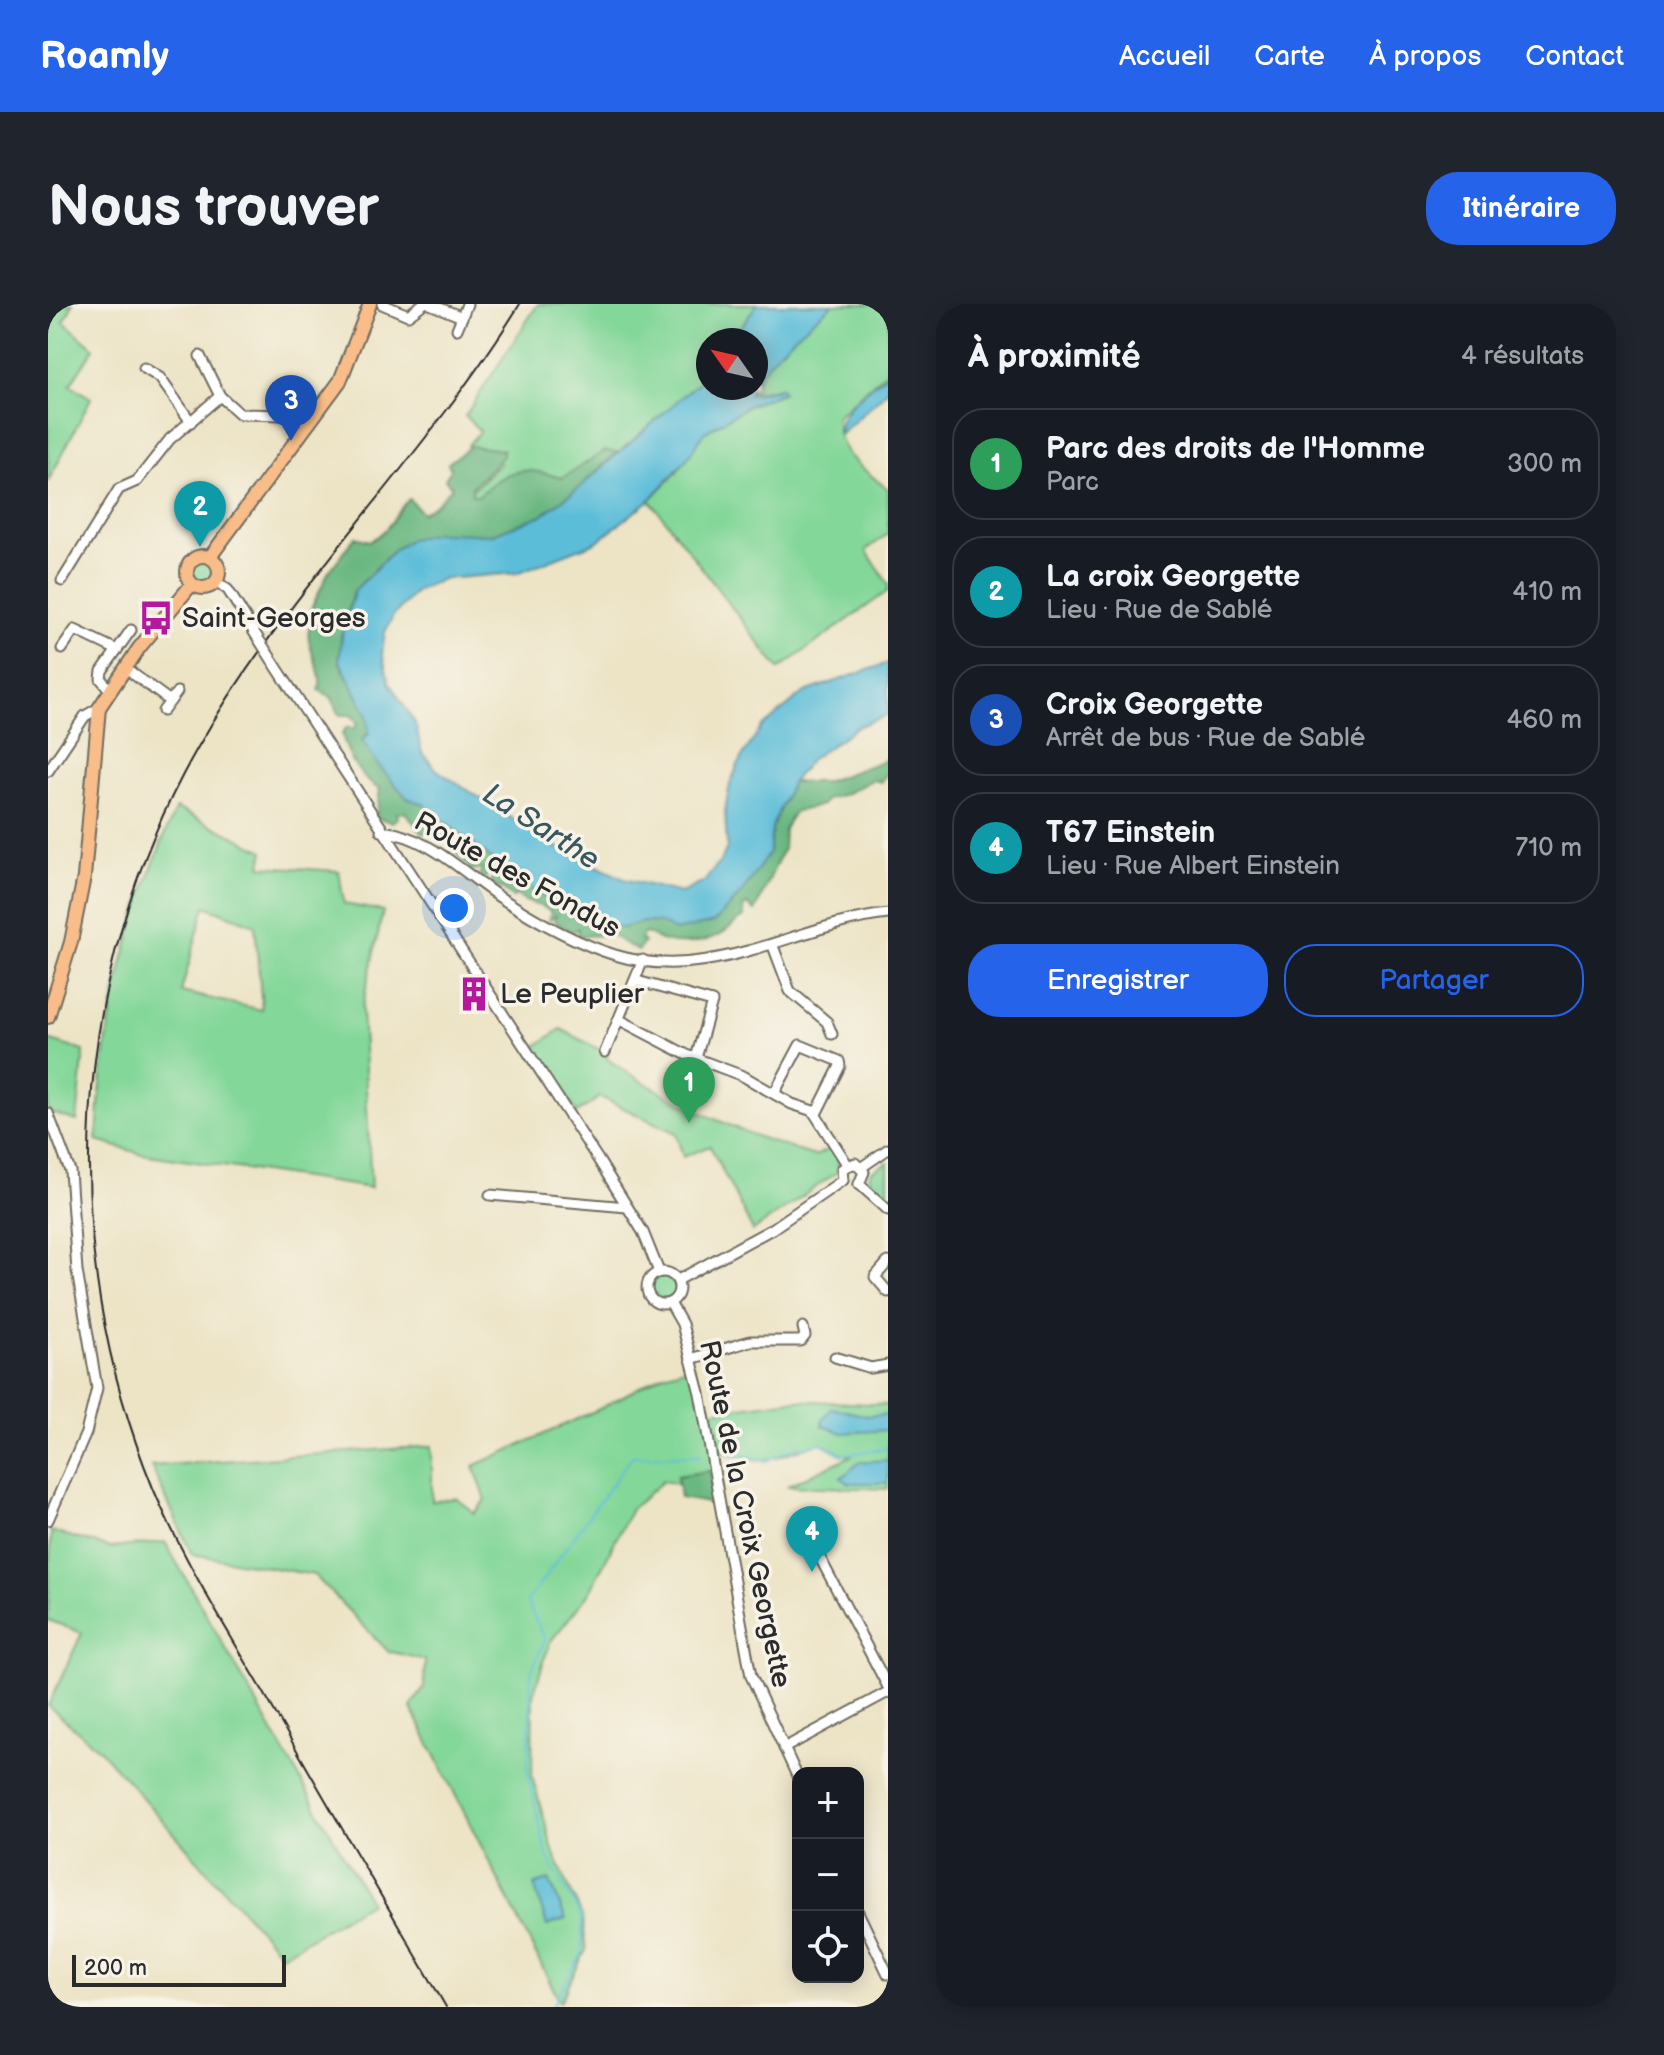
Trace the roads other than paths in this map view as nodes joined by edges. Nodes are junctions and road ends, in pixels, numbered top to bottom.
1 (370, 304) edge
2 (382, 304) edge
3 (423, 304) edge
4 (430, 304) edge
5 (467, 304) edge
6 (462, 317) junction
7 (457, 329) dead end
8 (200, 356) dead end
9 (144, 368) dead end
10 (220, 396) junction
11 (312, 420) junction
12 (191, 422) junction
13 (210, 557) junction
14 (62, 581) dead end
15 (216, 581) junction
16 (192, 584) junction
17 (131, 630) dead end
18 (62, 649) dead end
19 (117, 650) junction
20 (125, 668) junction
21 (109, 689) junction
22 (177, 692) dead end
23 (170, 701) junction
24 (99, 708) junction
25 (163, 711) dead end
26 (48, 771) edge
27 (381, 831) junction
28 (888, 914) edge
29 (773, 946) junction
30 (643, 960) junction
31 (637, 981) junction
32 (48, 1017) edge
33 (620, 1020) junction
34 (832, 1034) dead end
35 (605, 1052) dead end
36 (696, 1058) junction
37 (775, 1092) junction
38 (48, 1113) edge
39 (816, 1114) junction
40 (888, 1149) edge
41 (847, 1164) junction
42 (862, 1167) junction
43 (843, 1180) junction
44 (859, 1184) junction
45 (490, 1195) dead end
46 (627, 1207) junction
47 (888, 1210) edge
48 (888, 1262) edge
49 (659, 1272) junction
50 (678, 1280) junction
51 (888, 1292) edge
52 (670, 1303) junction
53 (803, 1327) dead end
54 (835, 1357) dead end
55 (691, 1359) junction
56 (888, 1365) edge
57 (48, 1520) edge
58 (808, 1535) dead end
59 (888, 1690) edge
60 (784, 1748) junction
61 (793, 1767) edge
62 (864, 1924) edge
63 (888, 1974) edge

1 - 11 main road
2 - 3 street
4 - 6 street
5 - 6 street
6 - 7 street
8 - 10 street
9 - 12 street
10 - 11 street
10 - 12 street
11 - 13 main road
12 - 14 street
13 - 15 main road
13 - 16 main road
15 - 16 main road
15 - 27 street, Route de la Croix Georgette, bridge
16 - 20 main road
17 - 19 street
18 - 19 street
19 - 21 street
20 - 21 main road
20 - 23 street
21 - 24 main road
22 - 23 street
23 - 25 street
24 - 26 street
24 - 32 main road
27 - 30 street, Route des Fondus
27 - 46 street, Route de la Croix Georgette
28 - 29 street, Route des Fondus
29 - 30 street, Route des Fondus
29 - 34 street
30 - 31 street
31 - 33 street
31 - 36 street
33 - 35 street
33 - 36 street
36 - 37 street
37 - 39 street
37 - 39 street
38 - 57 street
39 - 41 street
40 - 42 street
41 - 42 street
41 - 43 street
42 - 44 street
43 - 44 street
43 - 50 street
44 - 47 street
45 - 46 street
46 - 49 street, Route de la Croix Georgette
48 - 51 street
49 - 50 street
49 - 52 street, Route de la Croix Georgette
50 - 52 street
52 - 55 street, Route de la Croix Georgette
53 - 55 street
54 - 56 street
55 - 60 street, Route de la Croix Georgette
58 - 59 street
59 - 60 street
60 - 61 street, Route de la Croix Georgette
62 - 63 street

